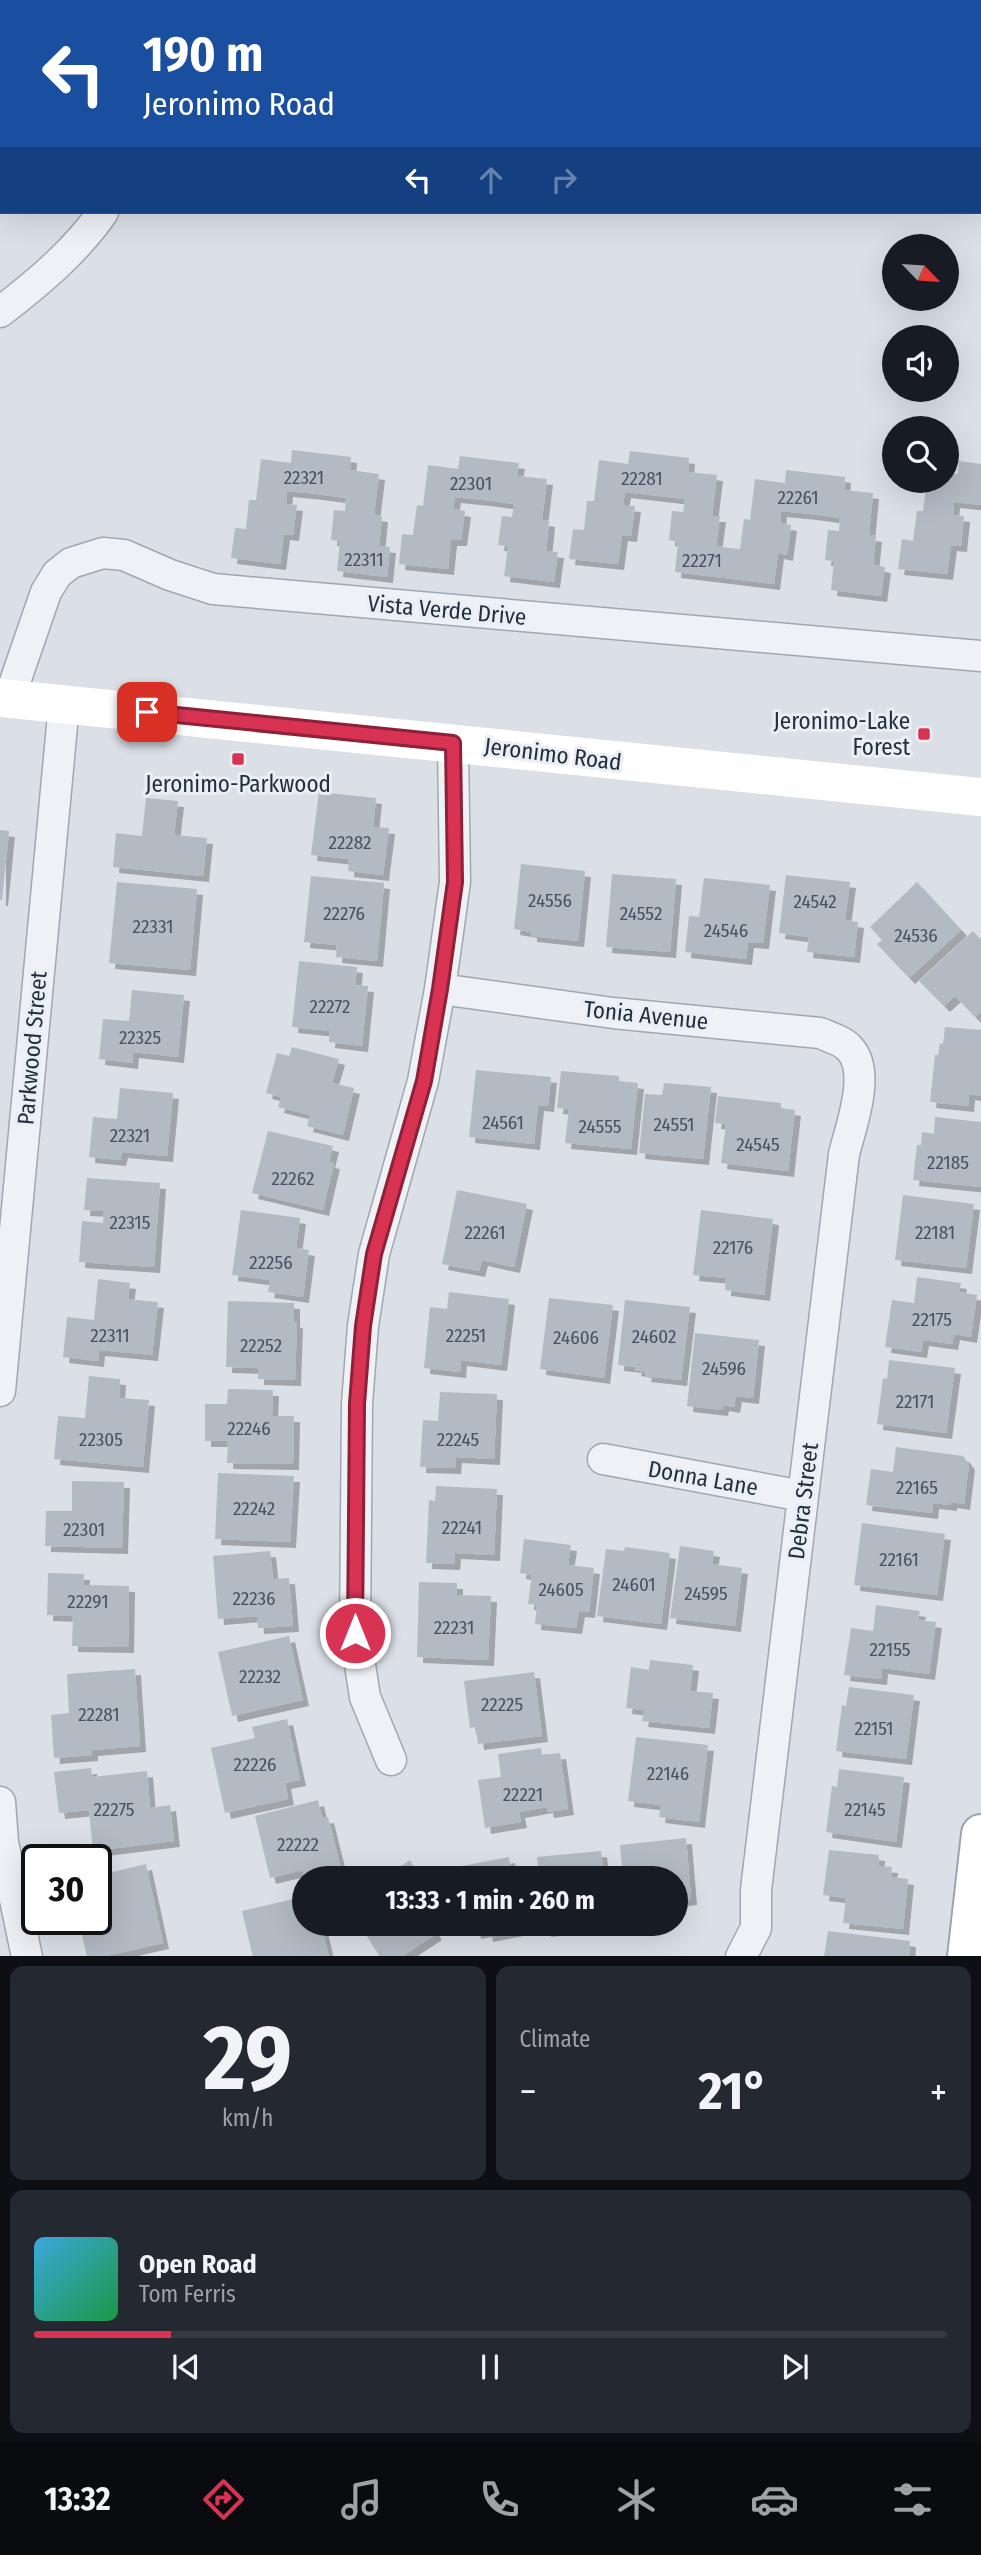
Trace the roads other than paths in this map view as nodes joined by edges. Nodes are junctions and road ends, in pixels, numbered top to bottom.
1 (102, 214) edge
2 (0, 312) edge
3 (981, 656) edge
4 (5, 699) edge
5 (64, 704) junction
6 (453, 743) junction
7 (981, 797) edge
8 (440, 989) junction
9 (849, 1048) joint
10 (0, 1391) edge
11 (603, 1459) dead end
12 (803, 1496) junction
13 (391, 1760) dead end
14 (0, 1802) edge
15 (981, 1834) edge
16 (2, 1842) edge
17 (27, 1956) edge
18 (742, 1956) edge
19 (967, 1956) edge

1 - 2 street
3 - 4 street, Vista Verde Drive
4 - 5 main road, Jeronimo Road
5 - 6 main road, Jeronimo Road
5 - 10 street, Parkwood Street
6 - 7 main road, Jeronimo Road
6 - 8 street
8 - 9 street, Tonia Avenue
8 - 13 street
9 - 12 street, Debra Street
11 - 12 street, Donna Lane
12 - 18 street, Debra Street
14 - 16 street
15 - 19 main road
16 - 17 street

